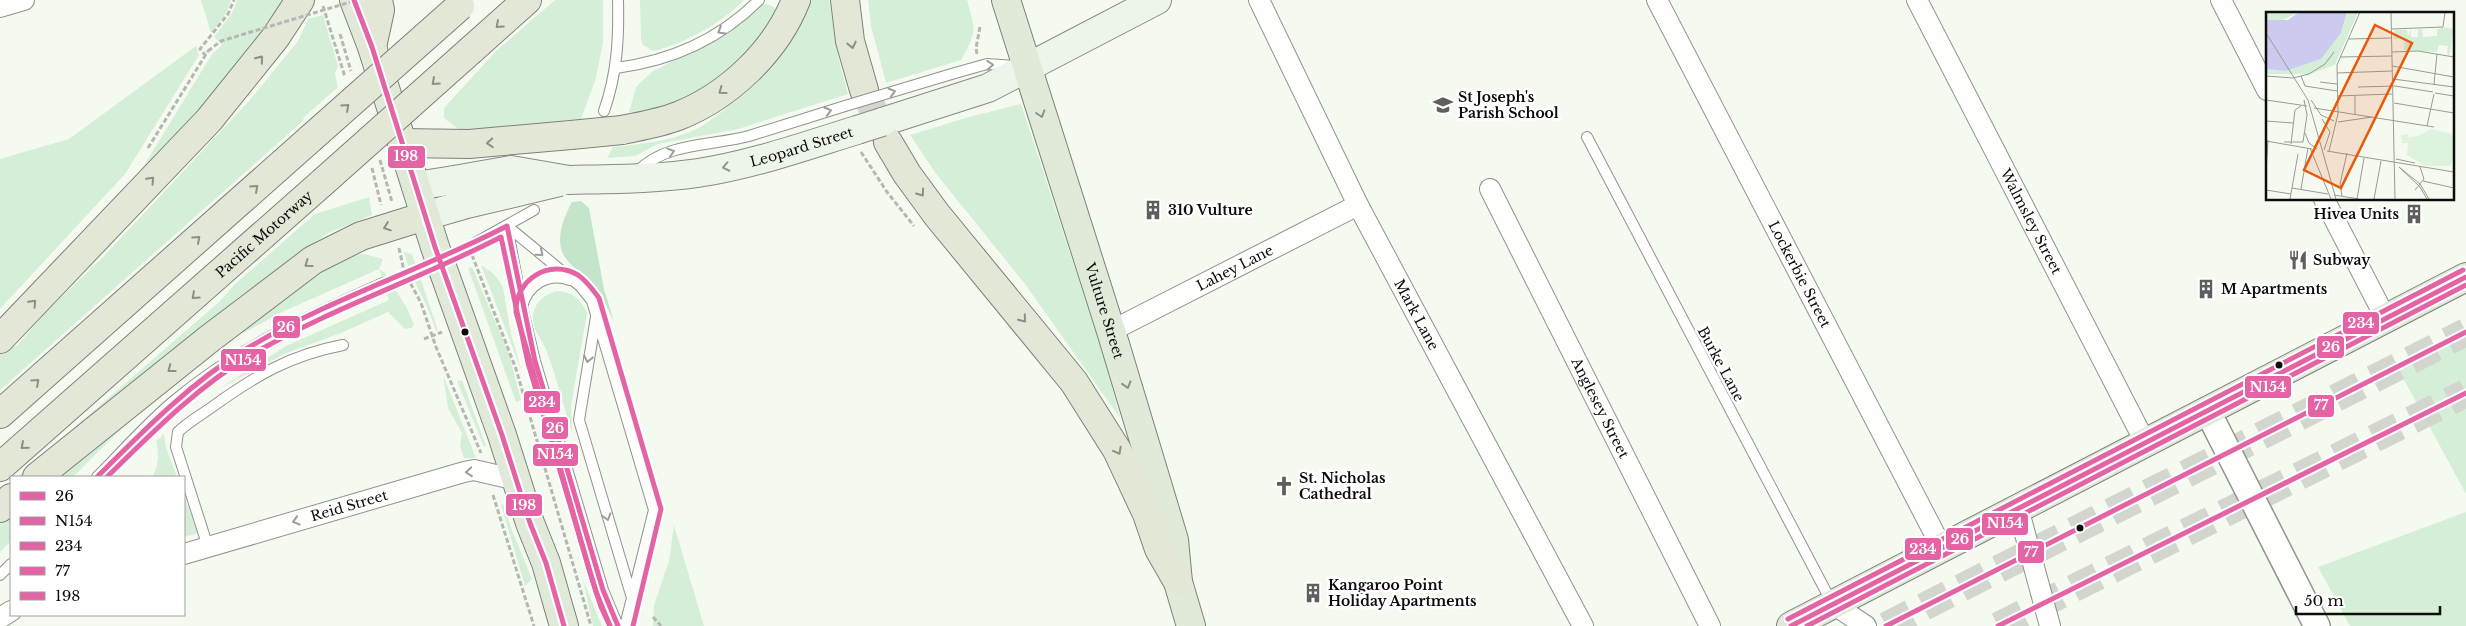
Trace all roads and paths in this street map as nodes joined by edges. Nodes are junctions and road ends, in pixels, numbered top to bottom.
1 (24, 0) edge
2 (234, 0) edge
3 (300, 0) edge
4 (321, 0) edge
5 (330, 0) edge
6 (378, 0) edge
7 (527, 0) edge
8 (618, 0) edge
9 (759, 0) edge
10 (796, 0) edge
11 (845, 0) edge
12 (1006, 0) edge
13 (1157, 0) edge
14 (1259, 0) edge
15 (1657, 0) edge
16 (1917, 0) edge
17 (2221, 0) edge
18 (348, 3) edge
19 (463, 3) edge
20 (0, 7) edge
21 (980, 27) dead end
22 (338, 28) dead end
23 (372, 47) junction
24 (208, 51) dead end
25 (978, 54) dead end
26 (206, 56) dead end
27 (1026, 67) junction
28 (616, 68) junction
29 (352, 74) dead end
30 (346, 80) dead end
31 (959, 85) junction
32 (2266, 88) edge
33 (854, 98) junction
34 (613, 120) junction
35 (1587, 136) dead end
36 (857, 138) junction
37 (888, 142) tunnel mouth
38 (390, 149) junction
39 (371, 162) dead end
40 (632, 179) junction
41 (580, 180) junction
42 (416, 186) junction
43 (1490, 189) dead end
44 (2325, 200) edge
45 (1358, 205) junction
46 (393, 207) dead end
47 (534, 210) dead end
48 (383, 214) dead end
49 (424, 216) junction
50 (507, 226) junction
51 (918, 230) dead end
52 (472, 246) joint
53 (402, 264) dead end
54 (2466, 277) edge
55 (573, 281) junction
56 (383, 283) dead end
57 (522, 308) junction
58 (595, 311) junction
59 (2386, 319) junction
60 (1111, 331) junction
61 (442, 332) dead end
62 (433, 336) junction
63 (0, 339) edge
64 (424, 339) dead end
65 (342, 345) dead end
66 (2206, 410) junction
67 (0, 414) edge
68 (471, 426) dead end
69 (2145, 442) junction
70 (0, 467) edge
71 (38, 476) edge
72 (98, 476) edge
73 (517, 480) junction
74 (10, 499) edge
75 (0, 508) edge
76 (2018, 508) junction
77 (504, 530) dead end
78 (208, 547) junction
79 (1942, 548) junction
80 (185, 554) edge
81 (10, 565) edge
82 (0, 575) edge
83 (1178, 582) junction
84 (632, 598) junction
85 (1832, 604) junction
86 (653, 617) dead end
87 (534, 626) edge
88 (564, 626) edge
89 (591, 626) edge
90 (618, 626) edge
91 (625, 626) edge
92 (661, 626) edge
93 (1192, 626) edge
94 (1583, 626) edge
95 (1710, 626) edge
96 (1790, 626) edge
97 (1866, 626) edge
98 (2050, 626) edge
99 (2317, 626) edge

1 - 20 street
2 - 26 path
63 -> 3 highway
4 - 30 path
5 - 18 path
6 - 23 highway
7 -> 70 highway, Pacific Motorway, bridge
8 - 28 lane
9 -> 28 lane
10 -> 34 highway
11 -> 33 highway
12 - 27 main road, Vulture Street
13 - 27 main road, Leopard Street
14 - 45 street, Mark Lane
15 - 79 street, Lockerbie Street
16 - 69 street, Walmsley Street
17 - 32 street
18 - 23 main road
18 - 24 path, bridge
67 -> 19 highway, bridge
21 - 25 path
22 - 29 path
23 - 38 main road
27 - 31 main road, Leopard Street
27 -> 60 main road, Vulture Street
28 - 34 lane
33 -> 31 lane, bridge
31 - 36 main road, Leopard Street, bridge
40 -> 33 lane
34 -> 38 highway, bridge
35 - 85 lane, Burke Lane
36 -> 40 main road, Leopard Street
36 - 51 path
37 -> 83 highway
38 - 42 main road
38 - 46 path
39 - 48 path
40 - 41 main road, Leopard Street
41 - 42 main road, bridge
41 - 49 main road, Leopard Street, bridge
42 - 49 main road
43 - 95 street, Anglesey Street
44 - 59 street
45 - 60 street, Lahey Lane
45 - 94 street, Mark Lane
47 - 50 lane
49 -> 71 highway
49 - 73 main road
50 - 52 lane
50 -> 55 lane
50 - 57 lane
52 - 89 path
53 - 62 path
54 - 59 highway
55 - 57 lane
55 - 58 lane
56 - 72 lane
57 - 90 lane
58 -> 84 lane
58 - 84 lane
59 - 66 highway
60 -> 83 main road, Vulture Street
61 - 62 path
62 - 64 path
62 - 68 path
65 - 78 lane
66 - 69 highway
66 - 99 street
69 - 76 highway
73 -> 78 street, Reid Street
73 - 88 main road
74 - 75 highway
76 - 79 highway
76 - 98 street
77 - 87 path
78 - 80 street, Reid Street
79 - 85 highway
81 - 82 lane
83 - 93 main road, Vulture Street
84 - 91 lane
85 - 96 highway
85 - 97 street
86 - 92 path

